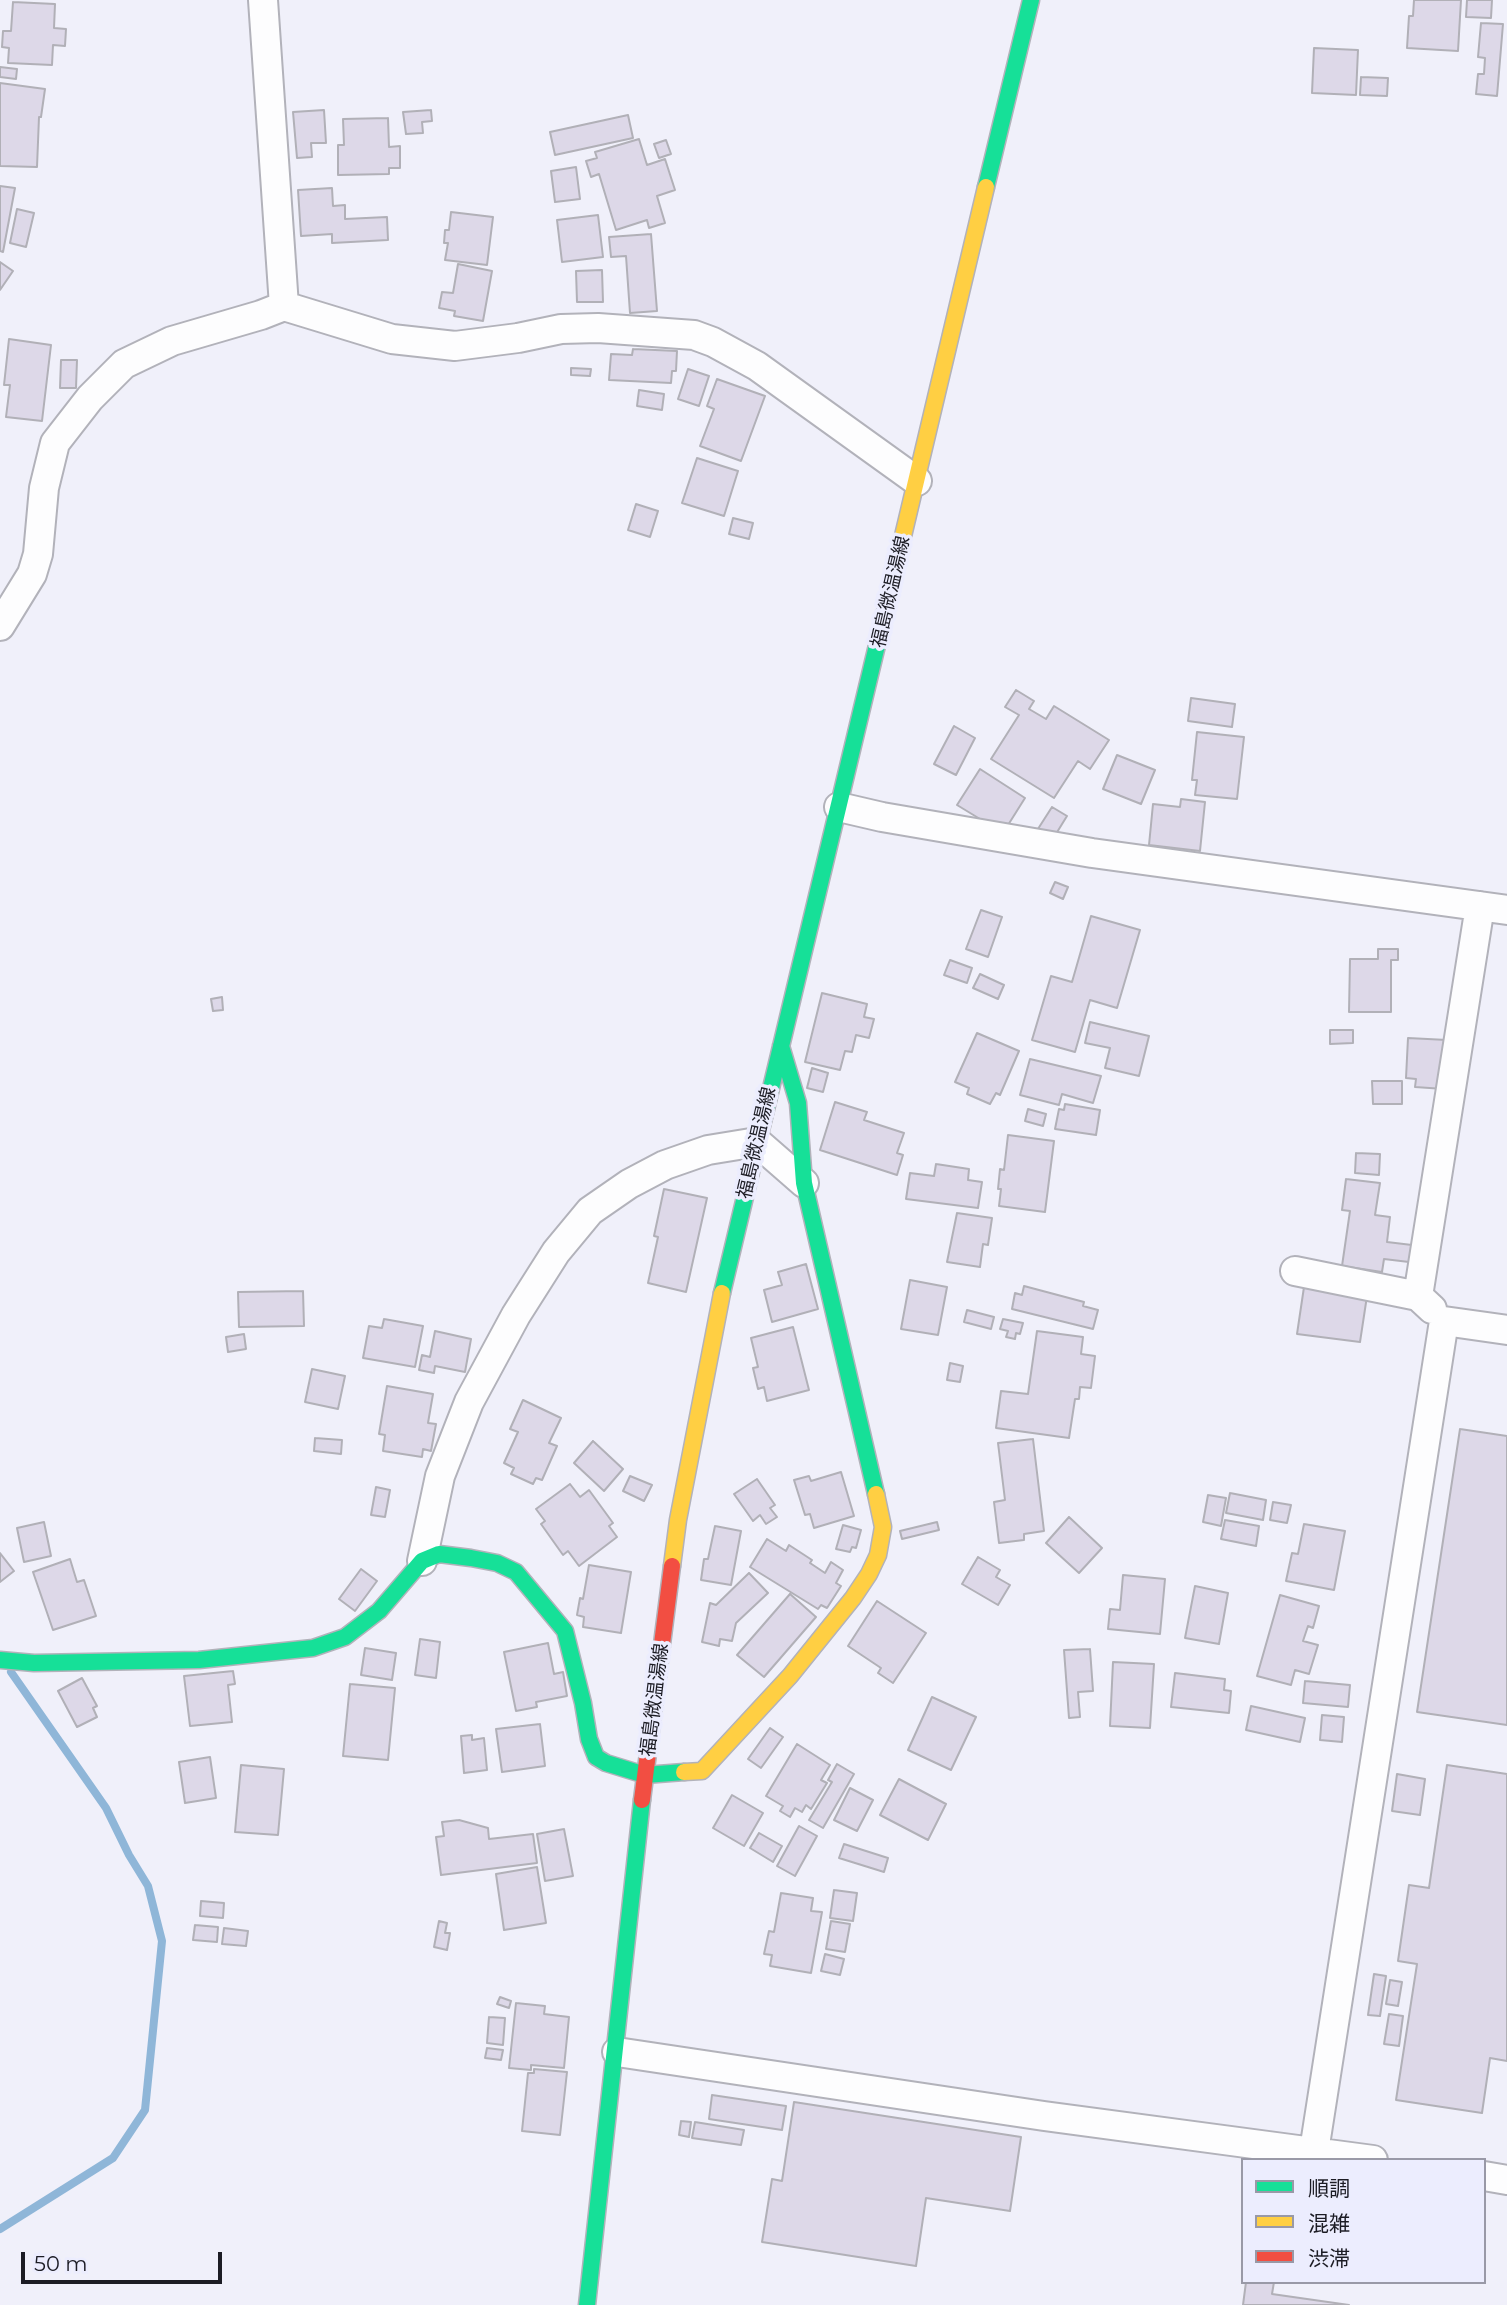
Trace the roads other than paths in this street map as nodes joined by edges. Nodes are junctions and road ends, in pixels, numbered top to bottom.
1 (263, 0) edge
2 (1031, 0) edge
3 (284, 306) junction
4 (917, 481) junction
5 (0, 626) edge
6 (839, 807) junction
7 (1494, 908) edge
8 (780, 1044) junction
9 (757, 1142) junction
10 (804, 1183) junction
11 (1295, 1271) dead end
12 (1418, 1296) junction
13 (1444, 1321) junction
14 (1507, 1330) edge
15 (422, 1561) junction
16 (0, 1660) edge
17 (645, 1775) junction
18 (617, 2052) junction
19 (1314, 2151) junction
20 (1360, 2158) edge
21 (1486, 2176) edge
22 (1507, 2180) edge
23 (587, 2305) edge

1 - 3 street
2 - 4 main road, 福島微温湯線
3 - 4 street
3 - 5 street
4 - 6 main road, 福島微温湯線
6 - 7 street
6 - 8 main road, 福島微温湯線
7 - 12 street
8 - 9 main road, 福島微温湯線
8 - 10 main road
9 - 10 street
9 - 15 street
9 - 17 main road, 福島微温湯線
10 - 17 main road
11 - 12 street
12 - 13 street
13 - 14 street
13 - 19 street
15 - 16 main road
15 - 17 main road
17 - 18 main road, 福島微温湯線
18 - 19 street
18 - 23 main road, 福島微温湯線
19 - 20 street
21 - 22 street

